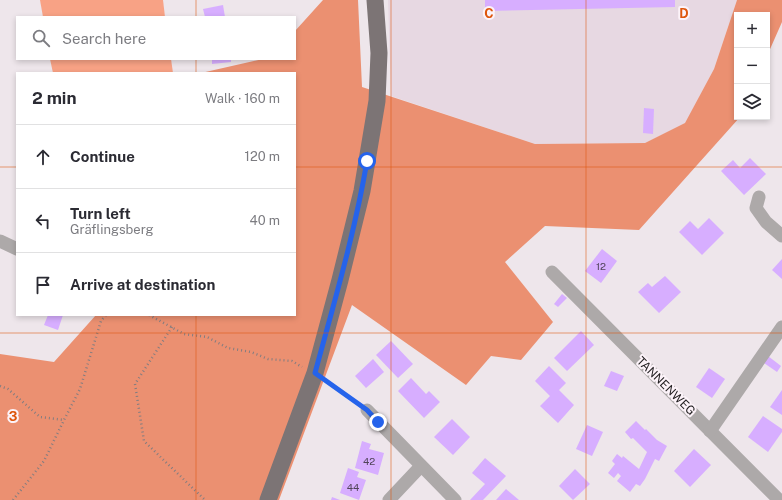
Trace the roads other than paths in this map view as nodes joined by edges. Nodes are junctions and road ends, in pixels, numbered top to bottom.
1 (375, 0) edge
2 (760, 197) dead end
3 (782, 236) edge
4 (0, 241) edge
5 (16, 248) edge
6 (552, 272) dead end
7 (782, 327) edge
8 (367, 410) road end
9 (710, 431) junction
10 (421, 466) junction
11 (268, 500) edge
12 (389, 500) edge
13 (455, 500) edge
14 (779, 500) edge

1 - 11 main road
2 - 3 street
4 - 5 street
6 - 9 street, TANNENWEG
7 - 9 street
8 - 10 street
9 - 14 street, TANNENWEG
10 - 12 street
10 - 13 street

